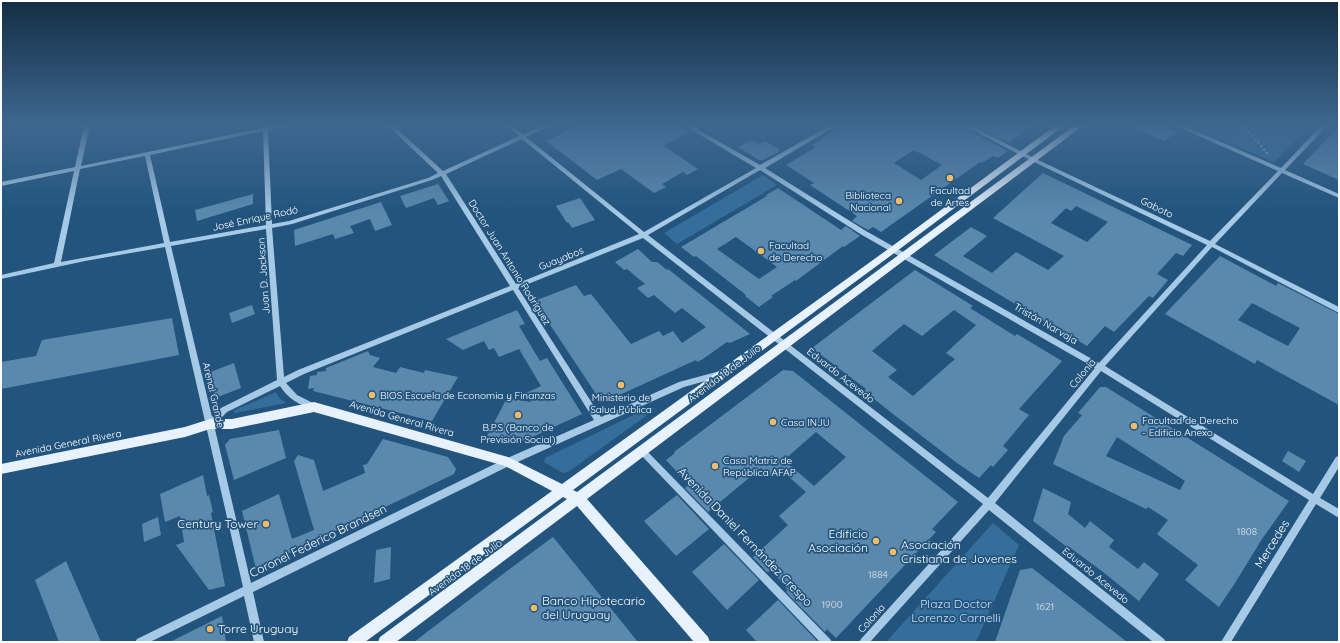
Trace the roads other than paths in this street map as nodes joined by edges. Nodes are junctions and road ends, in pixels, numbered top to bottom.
1 (81, 155) edge
2 (142, 155) edge
3 (147, 155) edge
4 (266, 155) edge
5 (422, 155) edge
6 (483, 155) edge
7 (546, 155) edge
8 (739, 155) edge
9 (783, 155) edge
10 (1021, 155) edge
11 (1024, 155) edge
12 (1041, 155) edge
13 (1246, 155) edge
14 (1297, 155) edge
15 (1034, 160) junction
16 (78, 168) junction
17 (761, 168) junction
18 (1282, 171) junction
19 (443, 174) junction
20 (1, 184) edge
21 (1339, 196) edge
22 (269, 227) junction
23 (644, 235) junction
24 (1212, 244) junction
25 (166, 245) junction
26 (894, 249) junction
27 (905, 256) junction
28 (57, 265) junction
29 (1, 277) edge
30 (514, 287) junction
31 (1339, 310) edge
32 (774, 336) junction
33 (784, 344) junction
34 (1100, 367) junction
35 (722, 374) junction
36 (280, 381) junction
37 (314, 406) junction
38 (600, 421) junction
39 (210, 424) junction
40 (642, 451) junction
41 (1339, 460) edge
42 (508, 462) junction
43 (1, 469) edge
44 (562, 490) junction
45 (579, 499) junction
46 (1314, 499) junction
47 (989, 504) junction
48 (1339, 514) edge
49 (248, 588) junction
50 (140, 642) edge
51 (259, 642) edge
52 (354, 642) edge
53 (385, 642) edge
54 (703, 642) edge
55 (827, 642) edge
56 (864, 642) edge
57 (1161, 642) edge
58 (1226, 642) edge

1 - 16 street
2 - 16 street
3 - 25 street, Arenal Grande
4 - 22 street, Juan D. Jackson
5 - 19 street, Doctor Juan Antonio Rodríguez
6 - 19 street, José Enrique Rodó
7 - 23 street, Eduardo Acevedo
8 - 17 street, Tristán Narvaja
9 - 17 street, Guayabos
10 - 26 main road, Avenida 18 de Julio
11 - 15 street, Gaboto
12 - 15 main road, Avenida 18 de Julio
13 - 18 street
14 - 18 street, Colonia
15 - 24 street, Gaboto
15 - 27 main road, Avenida 18 de Julio
16 - 20 street
16 - 28 street
17 - 23 street, Guayabos
17 - 26 street, Tristán Narvaja
18 - 21 street
18 - 24 street, Colonia
19 - 22 street, José Enrique Rodó
19 - 30 street, Doctor Juan Antonio Rodríguez
22 - 25 street, José Enrique Rodó
22 - 36 street, Juan D. Jackson
23 - 30 street, Guayabos
23 - 32 street, Eduardo Acevedo
24 - 31 street, Gaboto
24 - 34 street, Colonia
25 - 28 street, José Enrique Rodó
25 - 39 street, Arenal Grande
26 - 27 street, Tristán Narvaja
26 - 32 main road, Avenida 18 de Julio
27 - 33 main road, Avenida 18 de Julio
27 - 34 street, Tristán Narvaja
28 - 29 street, José Enrique Rodó
30 - 36 street, Guayabos
30 - 38 street, Doctor Juan Antonio Rodríguez
32 - 33 street, Eduardo Acevedo
32 - 35 main road, Avenida 18 de Julio
33 - 40 main road, Avenida 18 de Julio
33 - 47 street, Eduardo Acevedo
34 - 46 street, Tristán Narvaja
34 - 47 street, Colonia
35 - 38 street, Avenida 18 de Julio
35 - 44 main road, Avenida 18 de Julio
36 - 37 street
36 - 39 street, Avenida General Rivera
37 - 39 main road, Avenida General Rivera
37 - 42 main road, Avenida General Rivera
38 - 42 street, Avenida 18 de Julio
39 - 43 main road, Avenida General Rivera
39 - 49 street, Arenal Grande
40 - 45 main road, Avenida 18 de Julio
40 - 55 street, Avenida Daniel Fernández Crespo
41 - 46 street, Mercedes
42 - 44 main road, Avenida General Rivera
42 - 49 street, Coronel Federico Brandsen
44 - 45 main road, Avenida General Rivera
44 - 52 main road, Avenida 18 de Julio
45 - 53 main road, Avenida 18 de Julio
45 - 54 main road
46 - 48 street, Tristán Narvaja
46 - 58 street, Mercedes
47 - 56 street, Colonia
47 - 57 street, Eduardo Acevedo
49 - 50 street, Coronel Federico Brandsen
49 - 51 street, Arenal Grande

